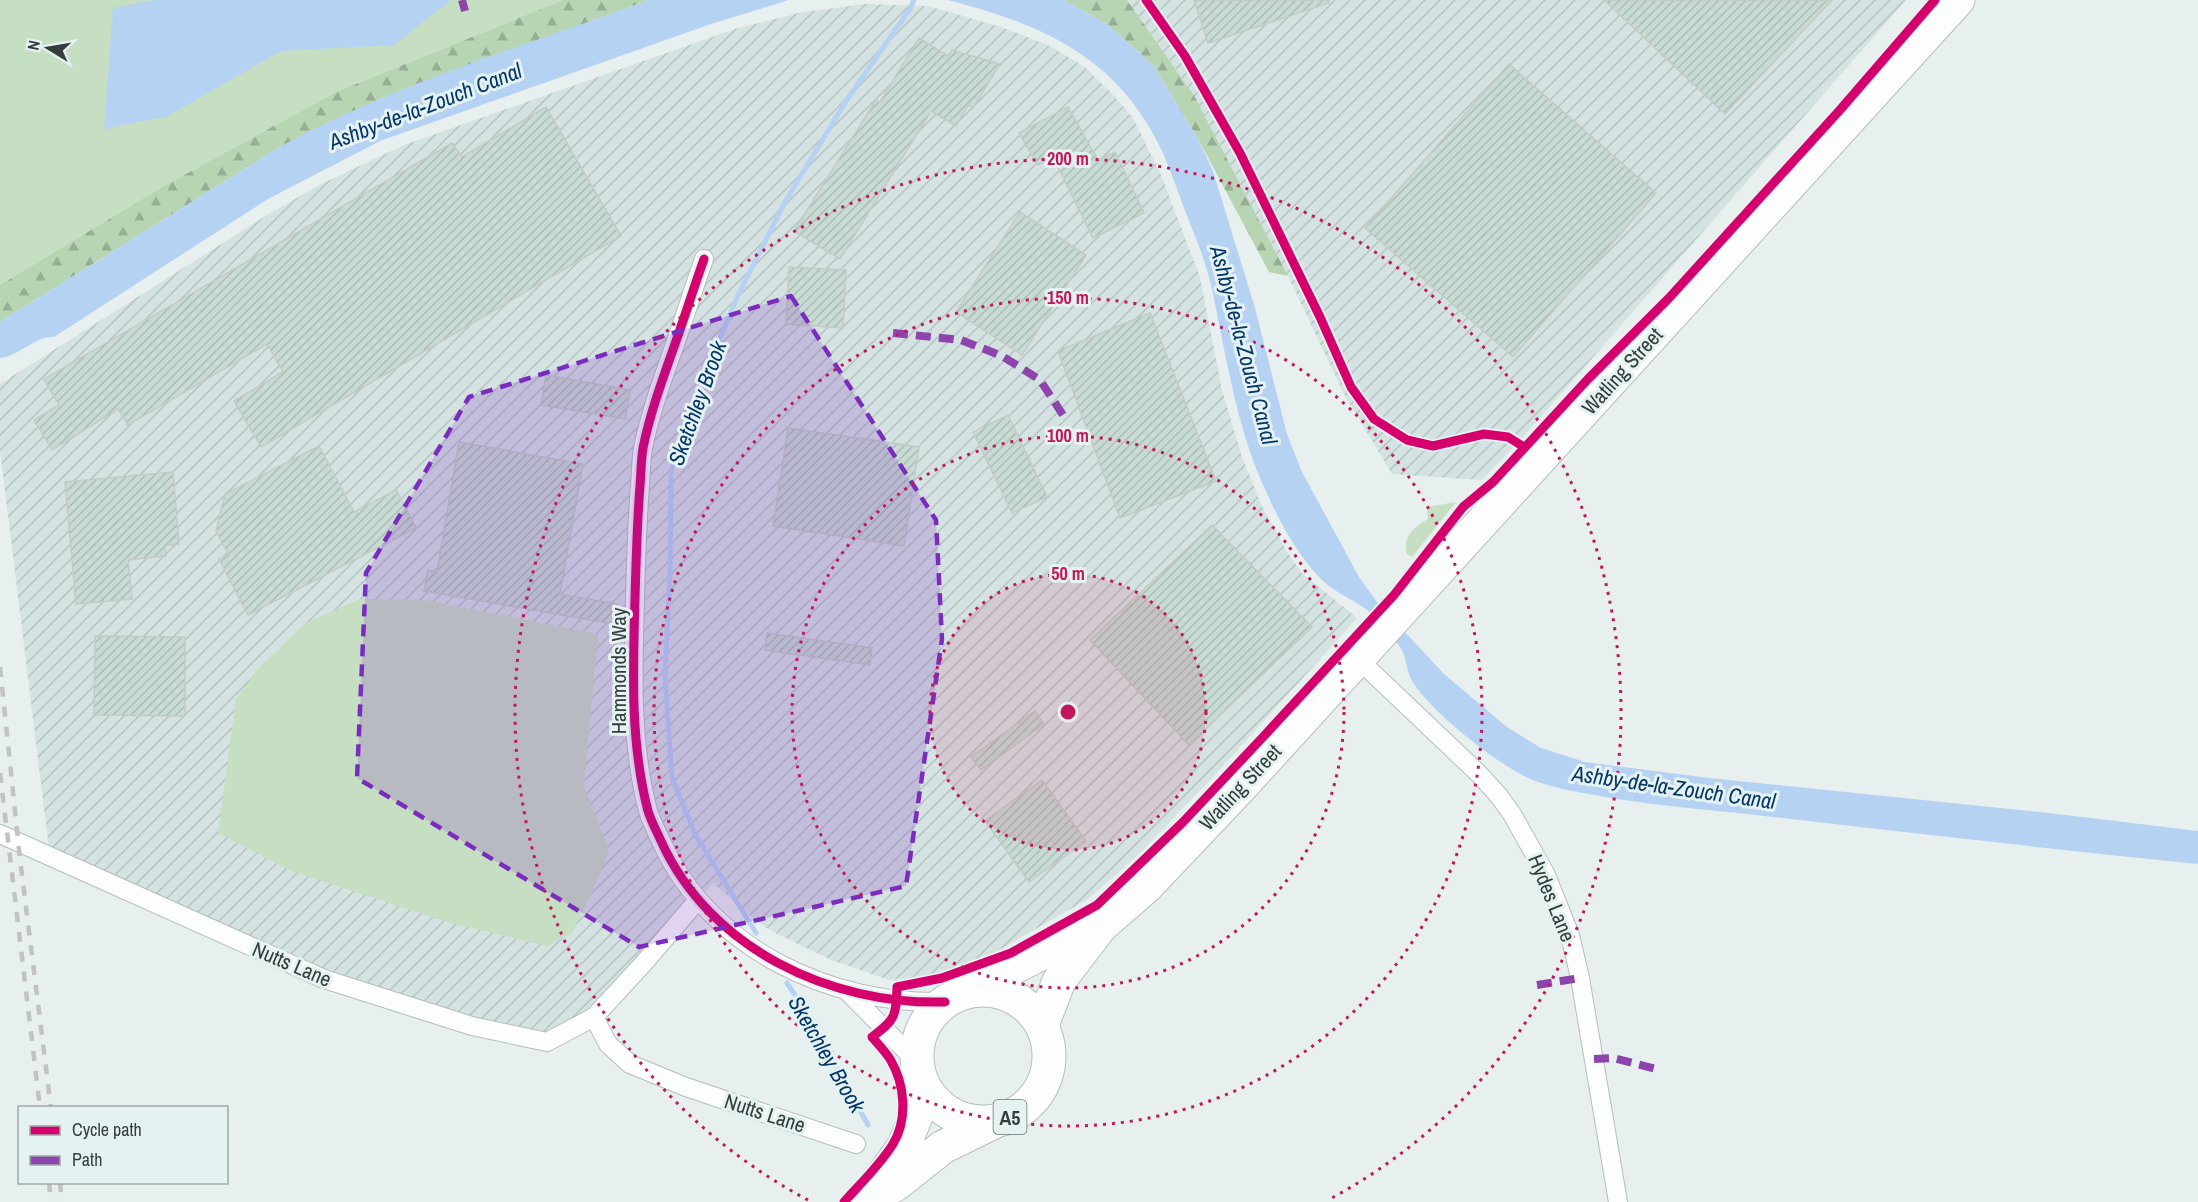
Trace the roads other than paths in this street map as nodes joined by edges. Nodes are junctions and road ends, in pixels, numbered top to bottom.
1 (1958, 0) edge
2 (704, 259) dead end
3 (1366, 651) junction
4 (0, 834) edge
5 (698, 900) junction
6 (1101, 926) junction
7 (847, 991) junction
8 (957, 996) junction
9 (594, 1017) junction
10 (1042, 1025) junction
11 (921, 1075) junction
12 (994, 1122) junction
13 (856, 1144) dead end
14 (866, 1199) edge
15 (1618, 1202) edge

1 - 3 highway, Watling Street / A5
2 - 5 street, Hammonds Way
3 - 6 highway, Watling Street / A5
3 - 15 street, Hydes Lane
4 - 9 street, Nutts Lane
5 - 7 street, Hammonds Way
5 - 9 street, Nutts Lane
6 - 8 highway, Watling Street / A5
6 - 10 highway, Watling Street / A5
7 - 8 street, Hammonds Way
7 - 11 street, Hammonds Way
8 - 10 highway, A5
8 - 11 highway, A5
9 - 13 street, Nutts Lane
10 - 12 highway, A5
11 - 12 highway, A5
11 - 14 highway, A5
12 - 14 highway, A5

